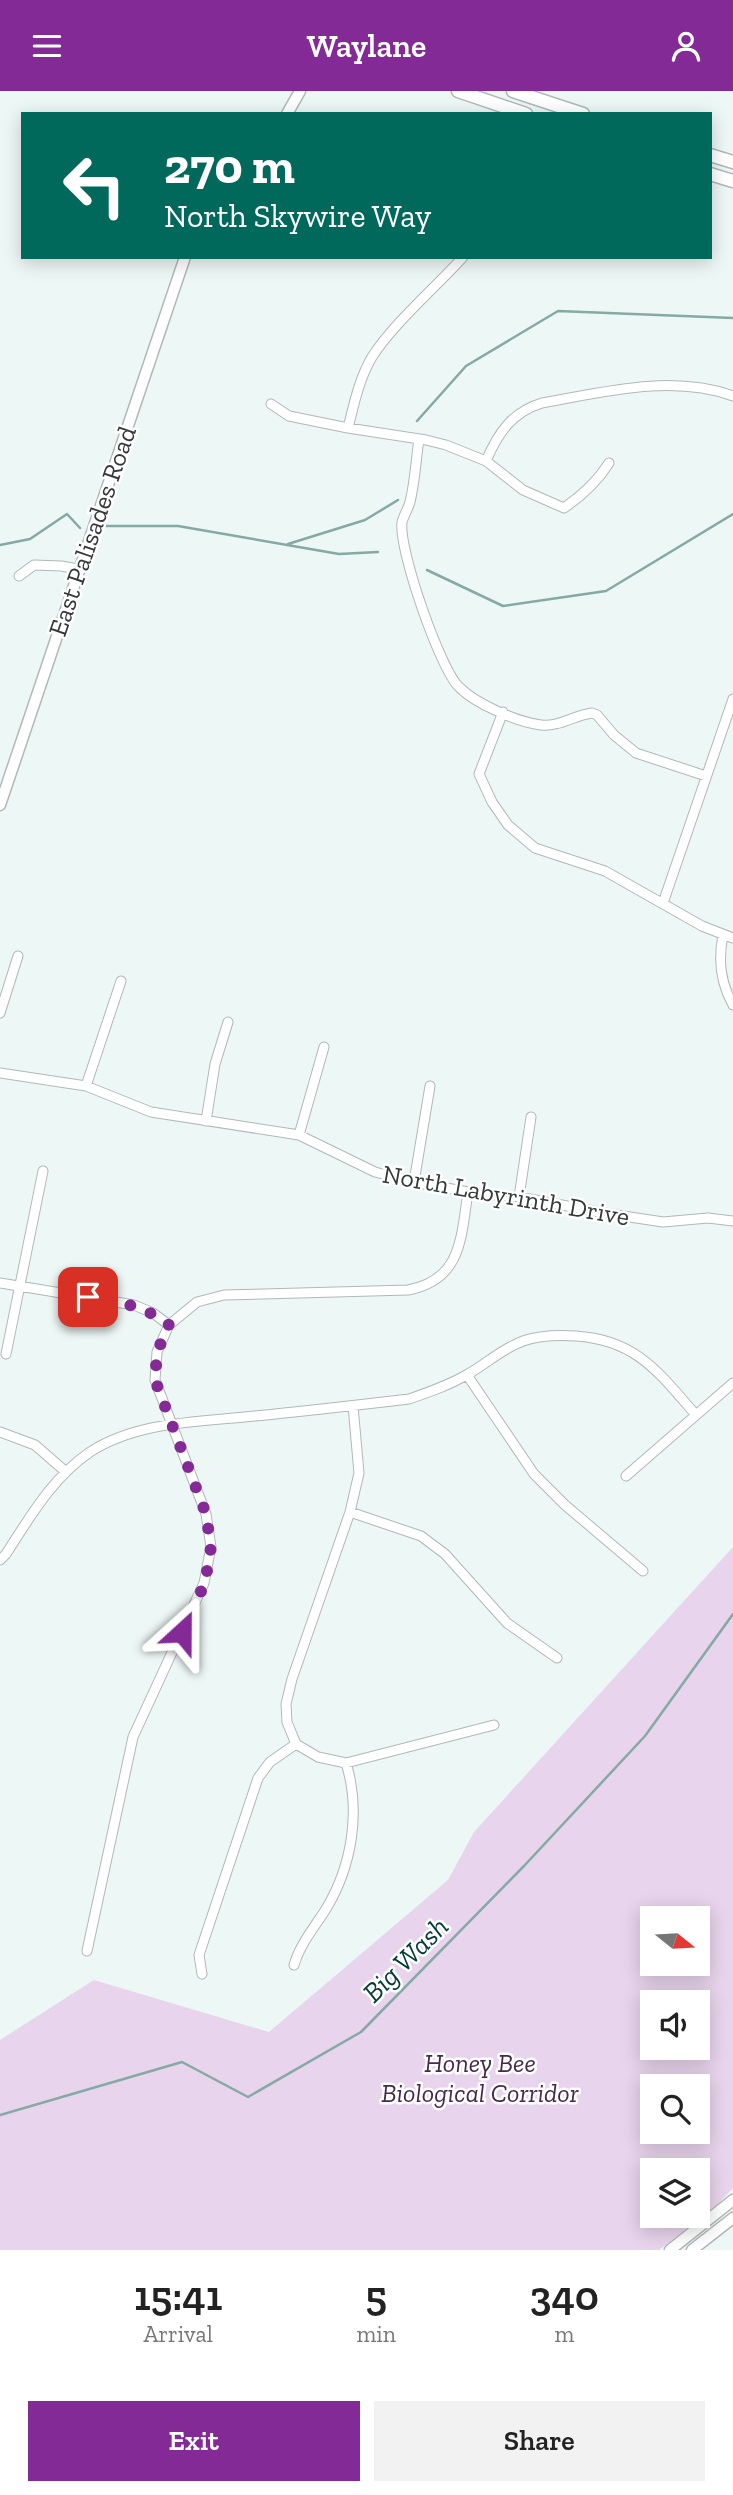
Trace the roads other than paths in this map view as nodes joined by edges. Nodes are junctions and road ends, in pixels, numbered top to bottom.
1 (300, 91) edge
2 (458, 91) edge
3 (519, 92) edge
4 (288, 112) edge
5 (520, 112) edge
6 (577, 112) edge
7 (712, 156) edge
8 (733, 162) edge
9 (712, 175) edge
10 (733, 181) edge
11 (184, 259) edge
12 (461, 259) edge
13 (733, 396) edge
14 (271, 404) dead end
15 (348, 428) junction
16 (419, 439) junction
17 (486, 461) junction
18 (609, 463) dead end
19 (78, 569) junction
20 (19, 576) dead end
21 (733, 699) edge
22 (503, 712) junction
23 (706, 776) junction
24 (0, 805) edge
25 (663, 903) junction
26 (728, 936) edge
27 (18, 956) dead end
28 (121, 981) dead end
29 (733, 1005) edge
30 (0, 1013) edge
31 (228, 1022) dead end
32 (324, 1048) dead end
33 (0, 1073) edge
34 (86, 1086) junction
35 (430, 1086) dead end
36 (531, 1117) dead end
37 (206, 1121) junction
38 (299, 1135) junction
39 (43, 1171) dead end
40 (414, 1182) junction
41 (468, 1192) junction
42 (519, 1197) junction
43 (733, 1221) edge
44 (0, 1283) edge
45 (18, 1286) junction
46 (169, 1325) junction
47 (6, 1354) dead end
48 (467, 1375) junction
49 (733, 1383) edge
50 (353, 1406) junction
51 (696, 1415) junction
52 (170, 1424) junction
53 (0, 1432) edge
54 (66, 1472) junction
55 (626, 1476) dead end
56 (350, 1513) junction
57 (0, 1560) edge
58 (643, 1571) dead end
59 (557, 1658) dead end
60 (494, 1725) dead end
61 (296, 1744) junction
62 (346, 1763) junction
63 (87, 1951) dead end
64 (294, 1965) dead end
65 (202, 1974) dead end
66 (733, 2200) edge
67 (733, 2218) edge
68 (670, 2250) edge
69 (692, 2250) edge

1 - 4 street
2 - 5 main road
3 - 6 main road
7 - 8 main road
9 - 10 main road
11 - 19 street, East Palisades Road
12 - 15 street
13 - 17 street
14 - 15 street
15 - 16 street
16 - 17 street
16 - 22 street
17 - 18 street
19 - 20 street
19 - 24 street, East Palisades Road
21 - 23 street
22 - 23 street
22 - 25 street
23 - 25 street
25 - 26 street
26 - 29 street
27 - 30 street
28 - 34 street
31 - 37 street
32 - 38 street
33 - 34 street, North Labyrinth Drive
34 - 37 street, North Labyrinth Drive
35 - 40 street
36 - 42 street
37 - 38 street, North Labyrinth Drive
38 - 40 street, North Labyrinth Drive
39 - 45 street
40 - 41 street, North Labyrinth Drive
41 - 42 street, North Labyrinth Drive
41 - 46 street
42 - 43 street, North Labyrinth Drive
44 - 45 street
45 - 46 street
45 - 47 street
46 - 52 street
48 - 50 street
48 - 51 street
48 - 58 street
49 - 51 street
50 - 52 street
50 - 56 street
51 - 55 street
52 - 54 street
52 - 63 street
53 - 54 street
54 - 57 street
56 - 59 street
56 - 61 street
60 - 62 street
61 - 62 street
61 - 65 street
62 - 64 street
66 - 68 street
67 - 69 street

